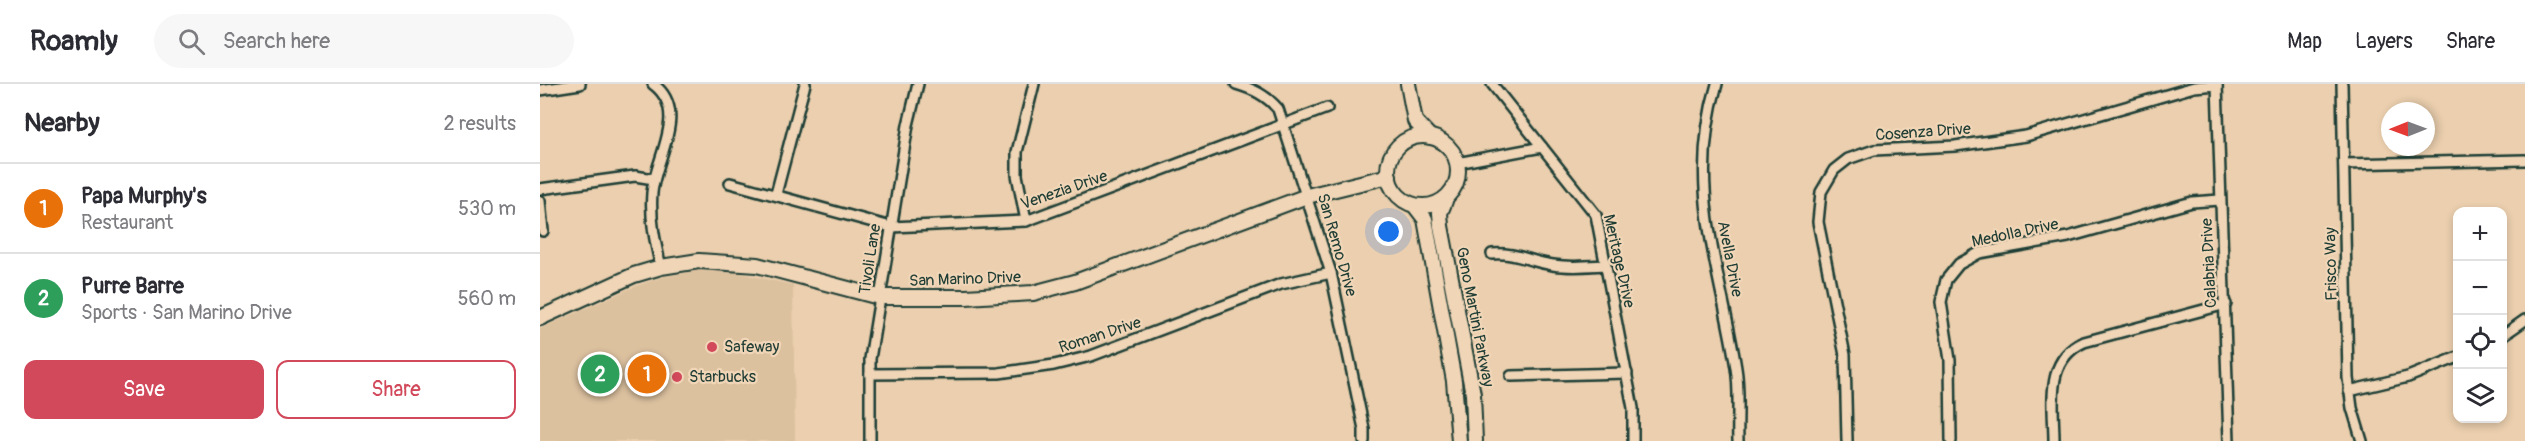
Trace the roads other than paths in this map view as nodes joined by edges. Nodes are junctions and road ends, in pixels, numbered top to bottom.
1 (580, 84) edge
2 (805, 84) edge
3 (918, 84) edge
4 (1034, 84) edge
5 (1236, 84) edge
6 (1407, 84) edge
7 (1492, 84) edge
8 (1717, 84) edge
9 (2342, 84) edge
10 (560, 85) edge
11 (657, 85) edge
12 (2217, 85) edge
13 (540, 90) edge
14 (1327, 108) dead end
15 (1413, 118) junction
16 (1283, 125) junction
17 (1430, 137) junction
18 (1405, 140) junction
19 (1542, 147) junction
20 (2525, 160) edge
21 (1457, 163) junction
22 (2344, 164) junction
23 (1389, 176) junction
24 (654, 179) junction
25 (730, 183) dead end
26 (540, 189) edge
27 (776, 194) junction
28 (1307, 196) junction
29 (2220, 200) junction
30 (540, 201) edge
31 (1445, 201) junction
32 (1415, 206) junction
33 (1026, 221) junction
34 (891, 227) junction
35 (543, 231) dead end
36 (1492, 254) dead end
37 (1606, 265) junction
38 (661, 267) junction
39 (1331, 273) junction
40 (879, 297) junction
41 (2226, 304) junction
42 (540, 318) edge
43 (2525, 321) edge
44 (2507, 333) edge
45 (2453, 359) edge
46 (1627, 373) junction
47 (870, 374) junction
48 (1511, 376) dead end
49 (2349, 391) junction
50 (870, 441) edge
51 (1364, 441) edge
52 (1459, 441) edge
53 (1475, 441) edge
54 (1633, 441) edge
55 (1738, 441) edge
56 (1847, 441) edge
57 (1951, 441) edge
58 (2054, 441) edge
59 (2229, 441) edge
60 (2362, 441) edge

1 - 10 street
2 - 27 street
3 - 34 street, Tivoli Lane
4 - 33 street
5 - 16 street, San Remo Drive
6 - 15 street
7 - 19 street, Meritage Drive
8 - 55 street, Avella Drive
9 - 22 street, Frisco Way
10 - 13 street
11 - 24 street
12 - 29 street, Calabria Drive
12 - 56 street, Cosenza Drive
14 - 16 street, Venezia Drive
15 - 17 street
15 - 18 street
16 - 28 street, San Remo Drive
16 - 33 street, Venezia Drive
17 - 18 street
17 - 21 street
18 - 23 street
19 - 21 street
19 - 37 street, Meritage Drive
20 - 22 street
21 - 31 street
22 - 49 street, Frisco Way
23 - 28 street, San Marino Drive
23 - 32 street
24 - 26 street
24 - 38 street
25 - 27 street, Venezia Drive
27 - 34 street, Venezia Drive
28 - 39 street, San Remo Drive
28 - 40 street, San Marino Drive
29 - 41 street, Calabria Drive
29 - 57 street, Medolla Drive
30 - 35 street
31 - 32 street
31 - 53 street, Geno Martini Parkway
32 - 52 street, Geno Martini Parkway
33 - 34 street, Venezia Drive
34 - 40 street, Tivoli Lane
36 - 37 street
37 - 46 street, Meritage Drive
38 - 40 street, San Marino Drive
38 - 42 street, San Marino Drive
39 - 47 street, Roman Drive
39 - 51 street, San Remo Drive
40 - 47 street, Tivoli Lane
41 - 58 street
41 - 59 street, Calabria Drive
43 - 44 street
45 - 49 street
46 - 48 street
46 - 54 street, Meritage Drive
47 - 50 street, Tivoli Lane
49 - 60 street, Frisco Way

